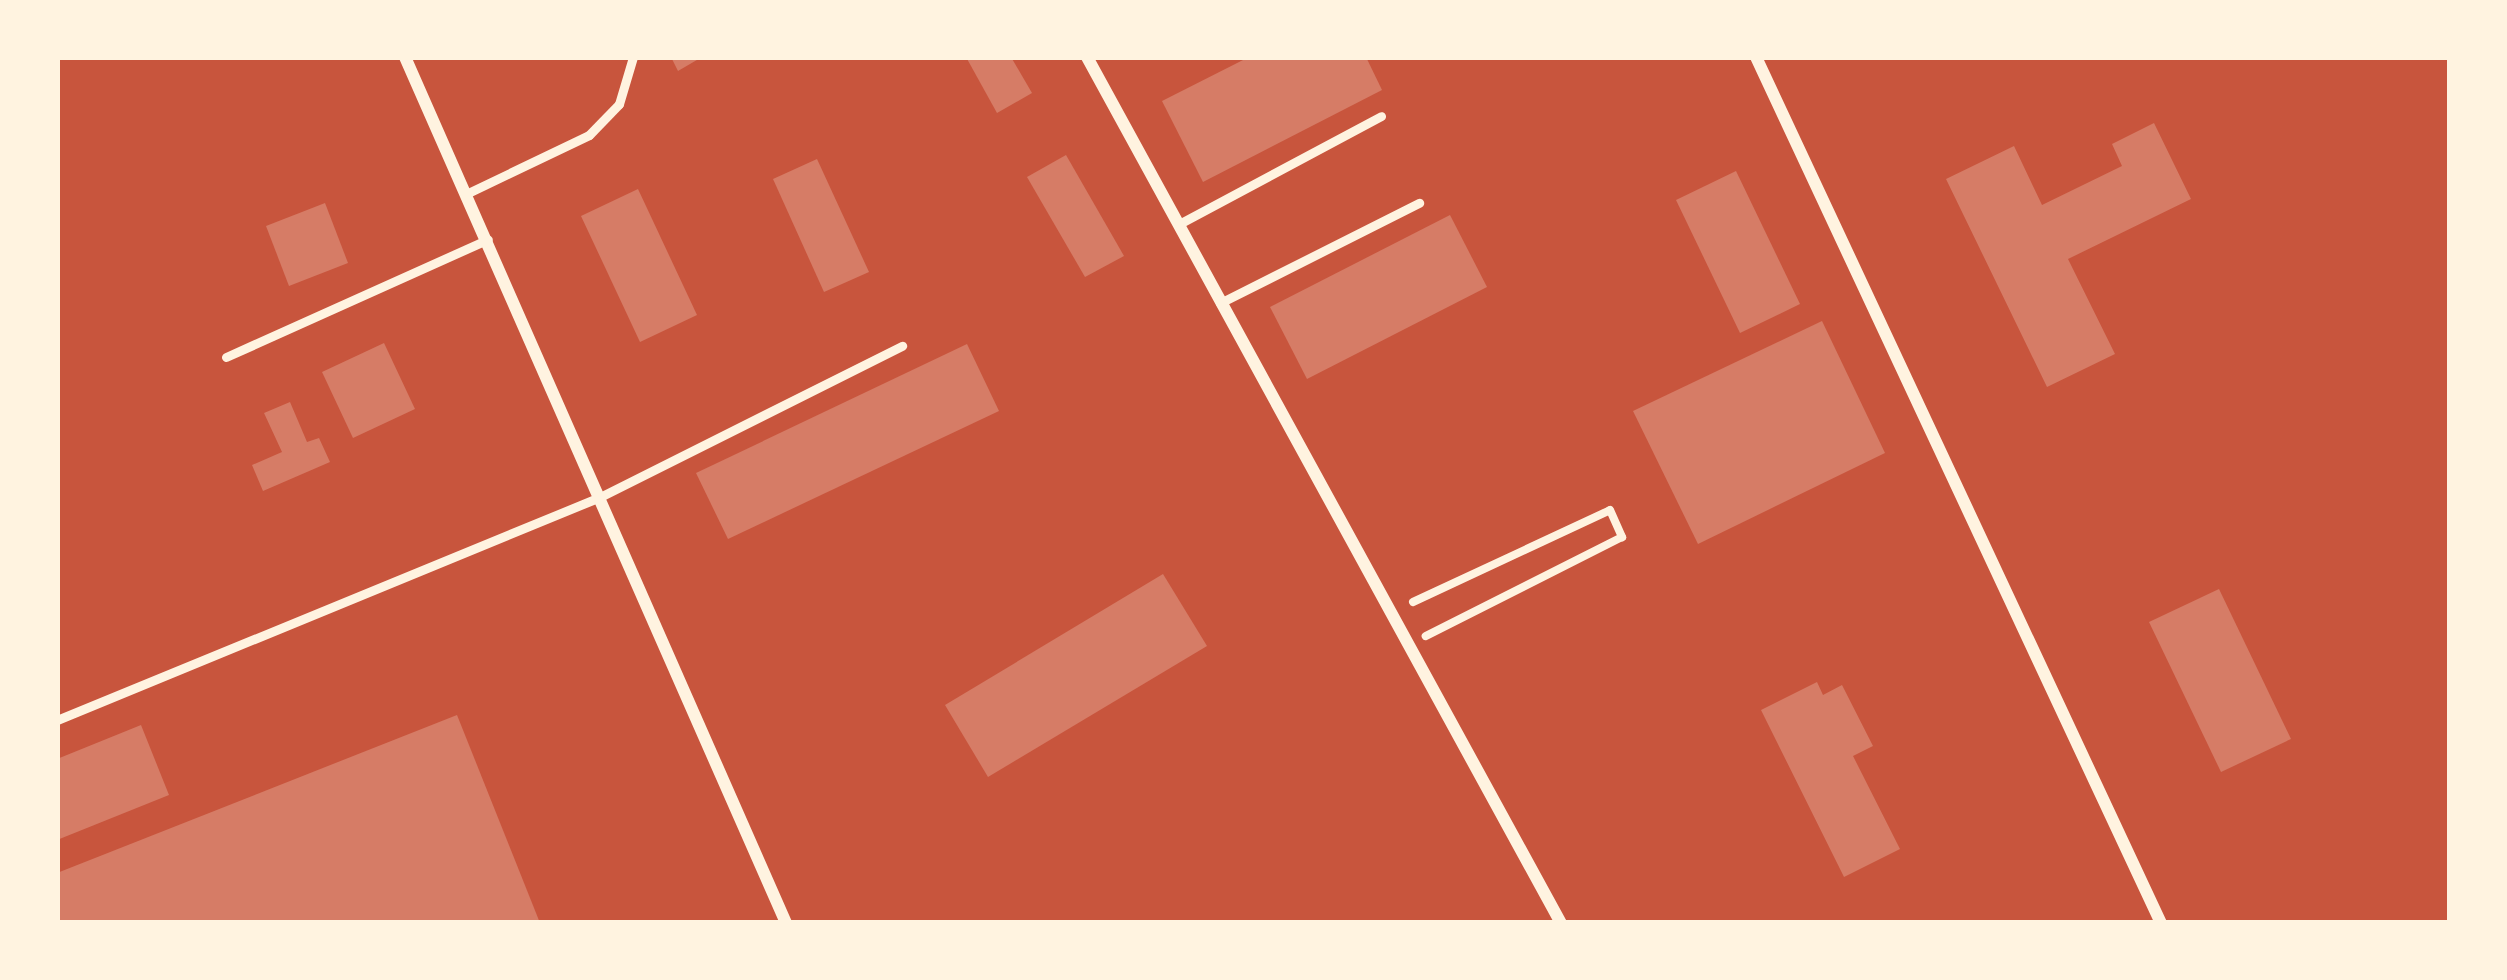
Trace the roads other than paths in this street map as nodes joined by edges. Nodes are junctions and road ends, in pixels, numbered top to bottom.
1 (405, 57) edge
2 (633, 57) edge
3 (1087, 57) edge
4 (1756, 57) edge
5 (1381, 116) dead end
6 (468, 193) junction
7 (1419, 203) dead end
8 (1178, 224) junction
9 (488, 239) junction
10 (1219, 304) junction
11 (902, 346) dead end
12 (226, 357) dead end
13 (600, 497) junction
14 (57, 720) edge
15 (786, 923) edge
16 (1561, 923) edge
17 (2161, 923) edge

1 - 6 street
2 - 6 lane
3 - 8 street
4 - 17 street
5 - 8 lane
6 - 9 street
7 - 10 lane
8 - 10 street
9 - 12 lane
9 - 13 street
10 - 16 street
11 - 13 lane
13 - 14 lane
13 - 15 street

